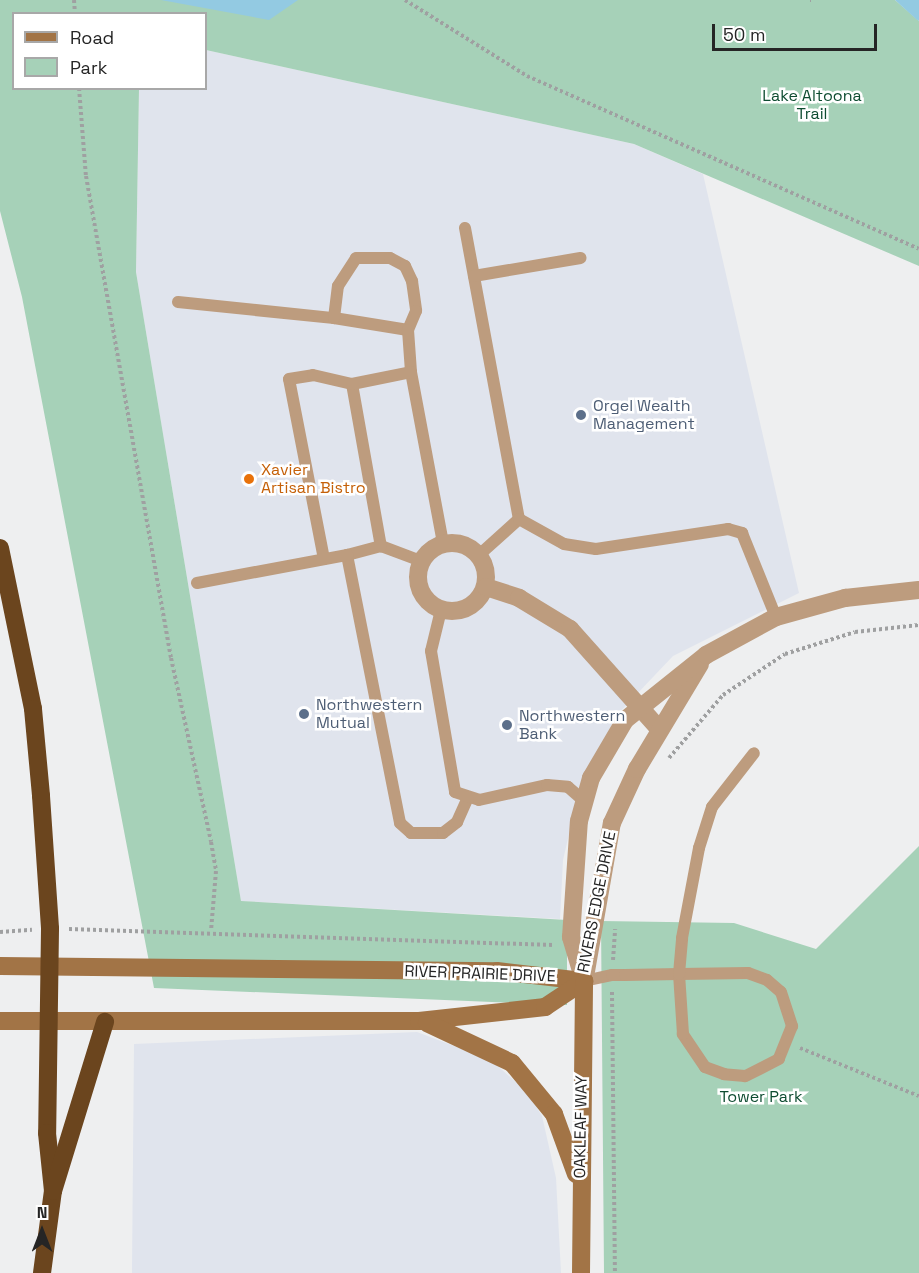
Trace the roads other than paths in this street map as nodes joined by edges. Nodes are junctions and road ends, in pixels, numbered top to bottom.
1 (465, 228) dead end
2 (580, 258) dead end
3 (474, 276) junction
4 (178, 302) dead end
5 (334, 318) junction
6 (408, 330) junction
7 (411, 372) junction
8 (352, 384) junction
9 (519, 519) junction
10 (443, 543) junction
11 (381, 546) junction
12 (0, 548) edge
13 (347, 555) junction
14 (479, 555) junction
15 (324, 559) junction
16 (421, 561) junction
17 (197, 583) dead end
18 (486, 587) junction
19 (919, 590) edge
20 (441, 610) junction
21 (776, 617) junction
22 (706, 655) junction
23 (636, 708) junction
24 (659, 729) junction
25 (754, 753) dead end
26 (467, 800) junction
27 (583, 800) junction
28 (581, 948) junction
29 (0, 966) edge
30 (50, 967) junction
31 (679, 974) junction
32 (584, 981) junction
33 (0, 1021) edge
34 (49, 1021) junction
35 (419, 1021) junction
36 (105, 1022) junction
37 (580, 1184) junction
38 (53, 1191) junction
39 (42, 1273) edge
40 (581, 1273) edge

1 - 3 lane
2 - 3 lane
3 - 9 lane
4 - 5 lane
5 - 6 lane
5 - 6 lane
6 - 7 lane
7 - 8 lane
7 - 10 lane
8 - 11 lane
8 - 15 lane
9 - 14 lane
9 - 21 lane
10 - 14 street
10 - 16 street
11 - 13 lane
11 - 16 lane
12 - 30 highway
13 - 15 lane
13 - 26 lane
14 - 18 street
15 - 17 lane
16 - 20 street
18 - 20 street
18 - 23 street
19 - 21 street, RIVERS EDGE DRIVE
20 - 26 lane
21 - 22 street, RIVERS EDGE DRIVE
22 - 23 street, RIVERS EDGE DRIVE
22 - 24 street, RIVERS EDGE DRIVE
23 - 24 street
23 - 27 street, RIVERS EDGE DRIVE
24 - 28 street, RIVERS EDGE DRIVE
25 - 31 lane
26 - 27 lane
27 - 28 street, RIVERS EDGE DRIVE
28 - 32 street, RIVERS EDGE DRIVE
29 - 30 street, RIVER PRAIRIE DRIVE
30 - 32 street, RIVER PRAIRIE DRIVE
30 - 34 highway
31 - 31 lane
31 - 32 lane
32 - 35 street, RIVER PRAIRIE DRIVE
32 - 37 street, OAKLEAF WAY
33 - 34 street, RIVER PRAIRIE DRIVE
34 - 36 street, RIVER PRAIRIE DRIVE
34 - 38 highway
35 - 36 street, RIVER PRAIRIE DRIVE
35 - 37 street
36 - 38 highway
37 - 40 street, OAKLEAF WAY
38 - 39 highway

